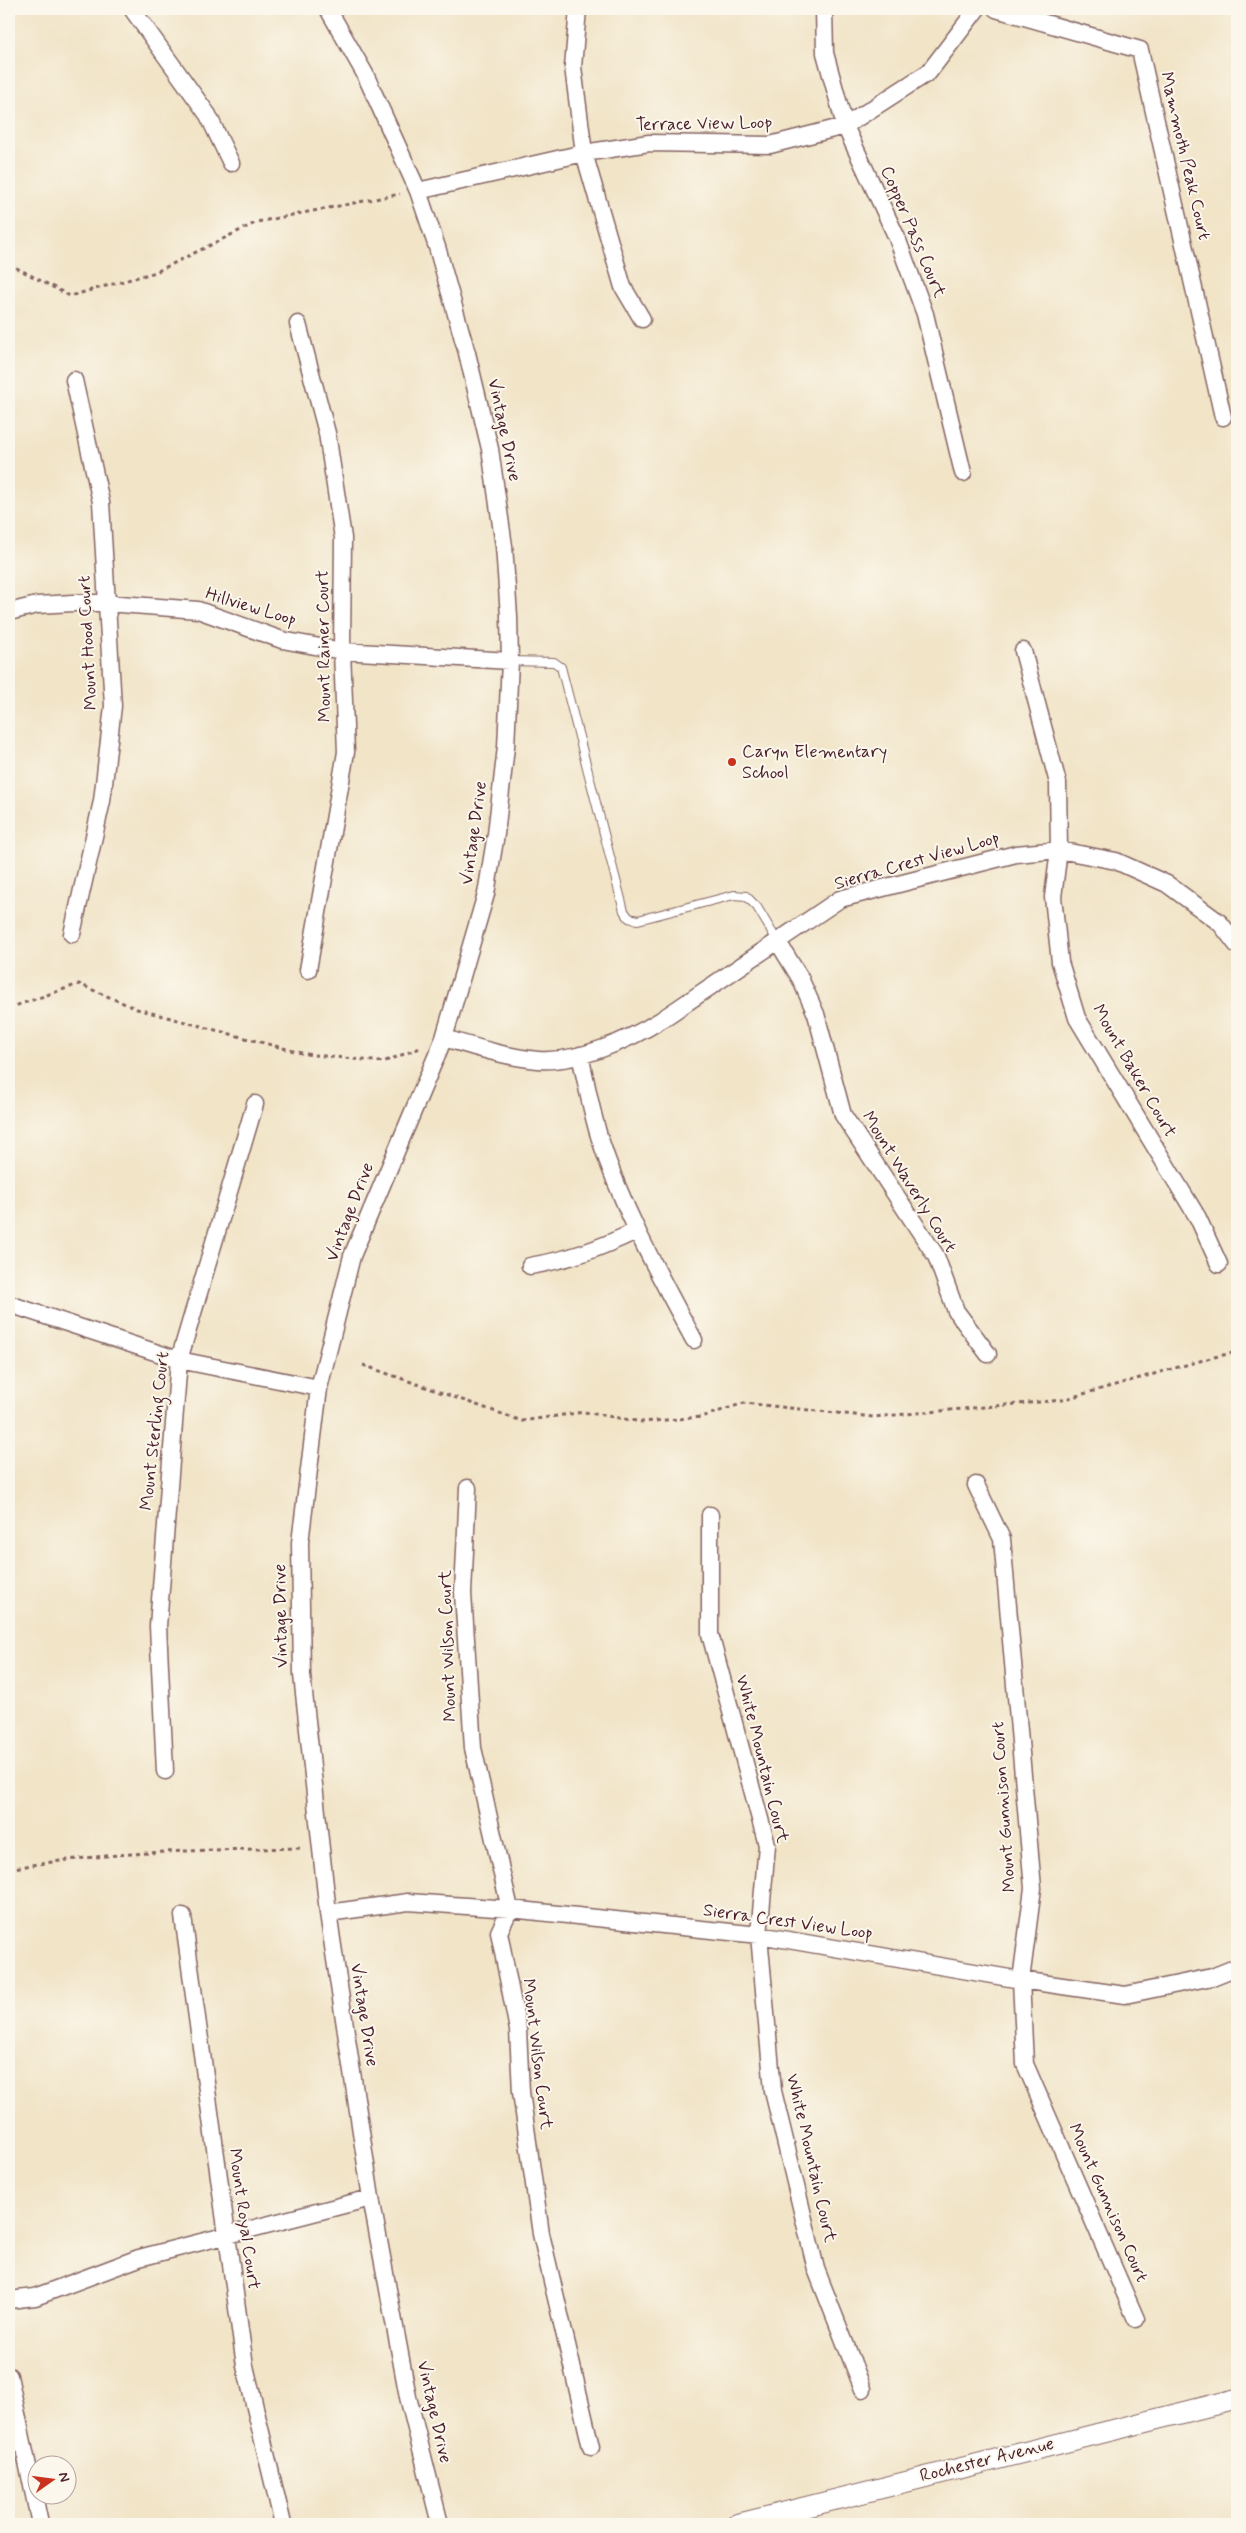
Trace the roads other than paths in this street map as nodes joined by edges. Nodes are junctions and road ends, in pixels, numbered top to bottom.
1 (132, 9) edge
2 (328, 9) edge
3 (578, 9) edge
4 (824, 9) edge
5 (977, 9) edge
6 (996, 9) edge
7 (845, 126) junction
8 (584, 153) junction
9 (231, 163) dead end
10 (418, 191) junction
11 (642, 319) dead end
12 (298, 324) dead end
13 (74, 380) dead end
14 (1223, 417) dead end
15 (963, 473) dead end
16 (107, 603) junction
17 (9, 612) edge
18 (342, 651) junction
19 (1022, 651) dead end
20 (510, 661) junction
21 (1059, 850) junction
22 (72, 934) dead end
23 (778, 942) junction
24 (1237, 945) edge
25 (308, 970) dead end
26 (444, 1038) junction
27 (580, 1054) junction
28 (255, 1104) dead end
29 (636, 1231) junction
30 (1219, 1264) dead end
31 (530, 1266) dead end
32 (9, 1304) edge
33 (694, 1340) dead end
34 (988, 1354) dead end
35 (179, 1360) junction
36 (319, 1388) junction
37 (976, 1485) dead end
38 (468, 1488) dead end
39 (710, 1515) dead end
40 (165, 1771) dead end
41 (510, 1910) junction
42 (328, 1913) junction
43 (183, 1916) dead end
44 (759, 1935) junction
45 (1237, 1967) edge
46 (1021, 1980) junction
47 (371, 2198) junction
48 (226, 2235) junction
49 (9, 2300) edge
50 (1136, 2319) dead end
51 (9, 2376) edge
52 (863, 2390) dead end
53 (1237, 2399) edge
54 (591, 2447) dead end
55 (40, 2524) edge
56 (283, 2524) edge
57 (440, 2524) edge
58 (738, 2524) edge

1 - 9 street
2 - 10 street, Vintage Drive
3 - 8 street
4 - 7 street, Copper Pass Court
5 - 7 street, Terrace View Loop
6 - 14 street, Mammoth Peak Court
7 - 8 street, Terrace View Loop
7 - 15 street, Copper Pass Court
8 - 10 street, Terrace View Loop
8 - 11 street
10 - 20 street, Vintage Drive
12 - 18 street, Mount Rainer Court
13 - 16 street, Mount Hood Court
16 - 17 street, Hillview Loop
16 - 18 street, Hillview Loop
16 - 22 street, Mount Hood Court
18 - 20 street, Hillview Loop
18 - 25 street, Mount Rainer Court
19 - 21 street, Mount Baker Court
20 - 23 lane
20 - 26 street, Vintage Drive
21 - 23 street, Sierra Crest View Loop
21 - 24 street, Sierra Crest View Loop
21 - 30 street, Mount Baker Court
23 - 27 street, Sierra Crest View Loop
23 - 34 street, Mount Waverly Court
26 - 27 street, Sierra Crest View Loop
26 - 36 street, Vintage Drive
27 - 29 street
28 - 35 street, Mount Sterling Court
29 - 31 street
29 - 33 street
32 - 35 street
35 - 36 street
35 - 40 street, Mount Sterling Court
36 - 42 street, Vintage Drive
37 - 46 street, Mount Gunnison Court
38 - 41 street, Mount Wilson Court
39 - 44 street, White Mountain Court
41 - 42 street, Sierra Crest View Loop
41 - 44 street, Sierra Crest View Loop
41 - 54 street, Mount Wilson Court
42 - 47 street, Vintage Drive
43 - 48 street, Mount Royal Court
44 - 46 street, Sierra Crest View Loop
44 - 52 street, White Mountain Court
45 - 46 street, Sierra Crest View Loop
46 - 50 street, Mount Gunnison Court
47 - 48 street
47 - 57 street, Vintage Drive
48 - 49 street
48 - 56 street, Mount Royal Court
51 - 55 street
53 - 58 street, Rochester Avenue

